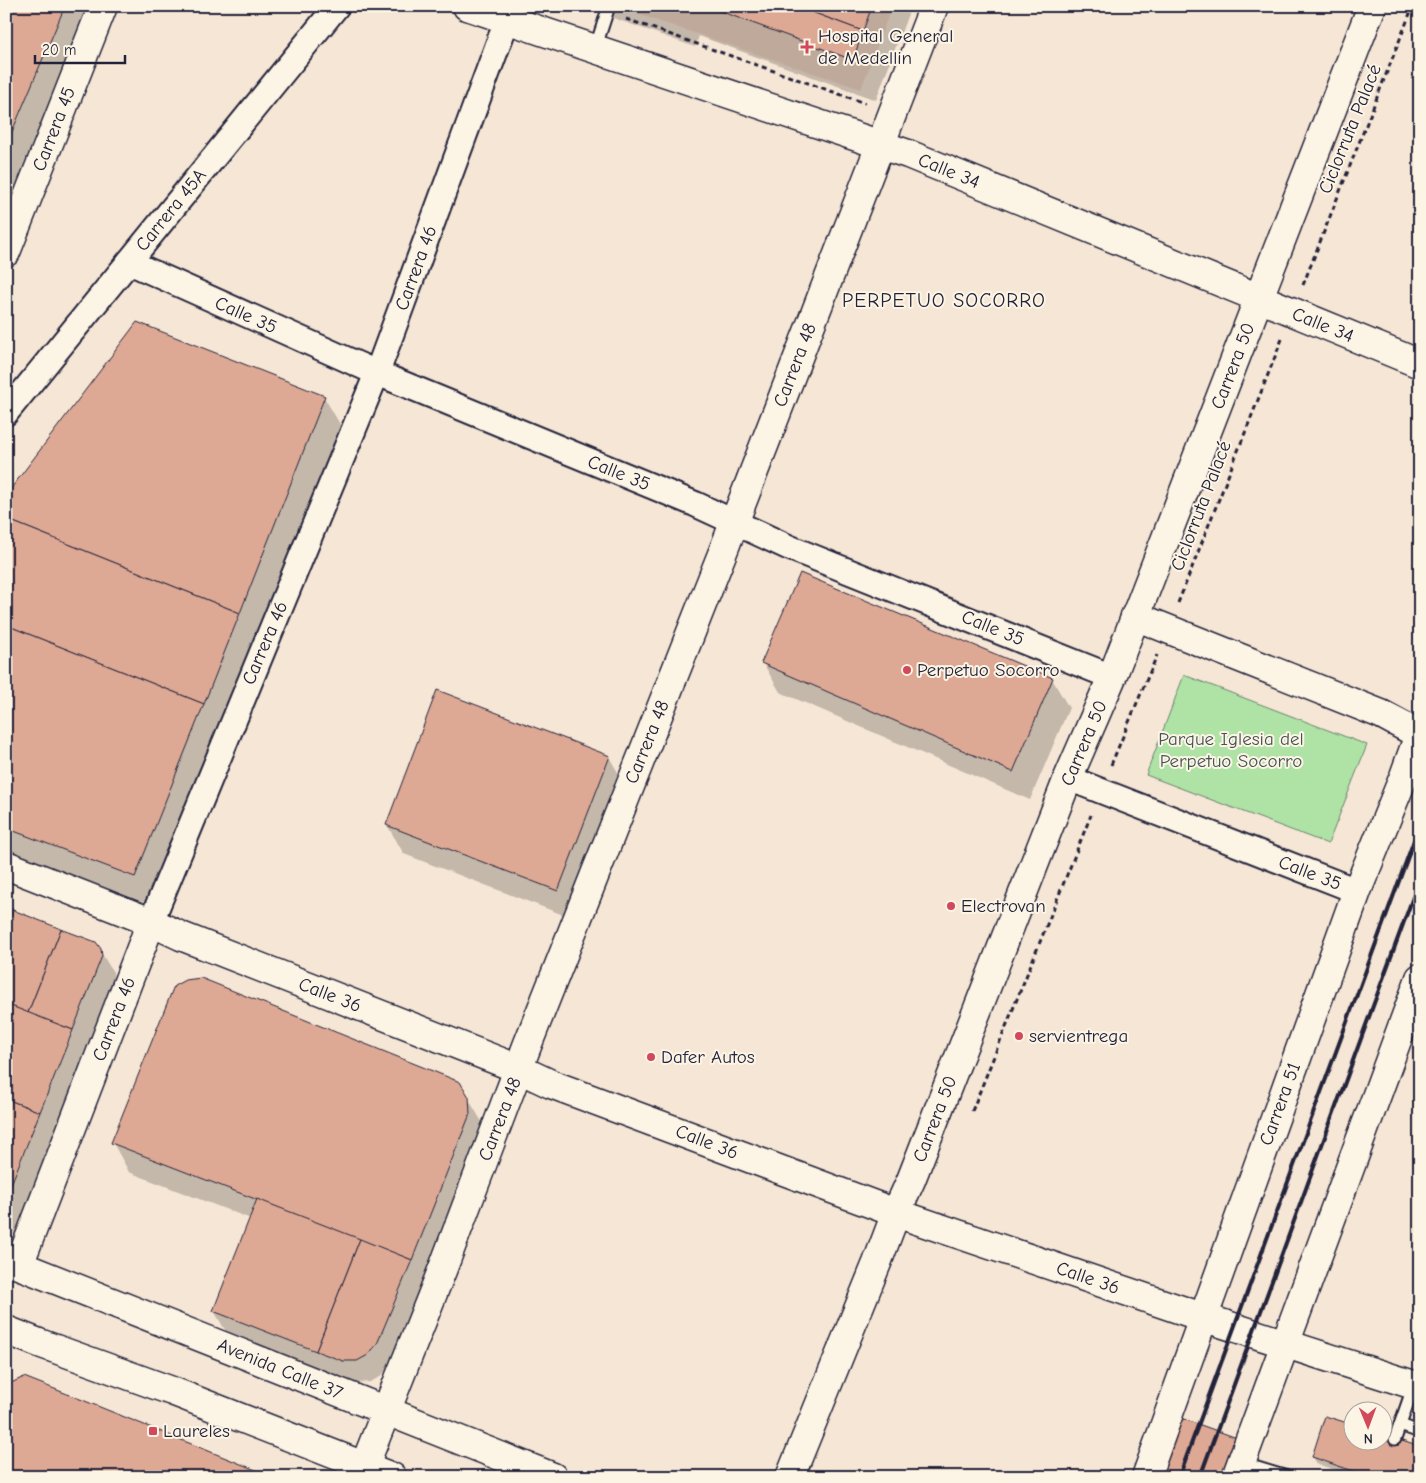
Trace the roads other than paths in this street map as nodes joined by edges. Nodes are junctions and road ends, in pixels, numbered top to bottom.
1 (103, 6) edge
2 (337, 6) edge
3 (467, 6) edge
4 (934, 6) edge
5 (1372, 6) edge
6 (608, 9) edge
7 (507, 20) junction
8 (595, 49) junction
9 (879, 144) junction
10 (6, 252) edge
11 (129, 262) junction
12 (1259, 299) junction
13 (1420, 364) edge
14 (377, 373) junction
15 (6, 413) edge
16 (734, 521) junction
17 (1136, 616) junction
18 (1112, 677) junction
19 (1419, 734) edge
20 (1068, 778) junction
21 (6, 865) edge
22 (1358, 891) junction
23 (151, 922) junction
24 (1420, 978) edge
25 (519, 1069) junction
26 (896, 1213) junction
27 (13, 1263) edge
28 (1202, 1317) junction
29 (6, 1330) edge
30 (6, 1336) edge
31 (39, 1343) junction
32 (1284, 1343) junction
33 (6, 1349) edge
34 (1417, 1386) edge
35 (385, 1410) junction
36 (1400, 1425) junction
37 (1420, 1432) edge
38 (1395, 1439) dead end
39 (1238, 1470) edge
40 (362, 1471) edge
41 (392, 1477) edge
42 (554, 1477) edge
43 (790, 1477) edge
44 (1146, 1477) edge
45 (1286, 1477) edge

1 - 10 street, Carrera 45
2 - 11 street, Carrera 45A
3 - 7 street, Calle 34
4 - 9 street, Carrera 48
5 - 12 street, Carrera 50
6 - 8 lane
7 - 8 street, Calle 34
7 - 14 street, Carrera 46
8 - 9 street, Calle 34
9 - 12 street, Calle 34
9 - 16 street, Carrera 48
11 - 14 street, Calle 35
11 - 15 street, Carrera 45A
12 - 13 street, Calle 34
12 - 17 street, Carrera 50
14 - 16 street, Calle 35
14 - 23 street, Carrera 46
16 - 18 street, Calle 35
16 - 25 street, Carrera 48
17 - 18 street, Carrera 50
17 - 19 street
18 - 20 street, Carrera 50
19 - 22 street, Carrera 51
20 - 22 street, Calle 35
20 - 26 street, Carrera 50
21 - 23 street, Calle 36
22 - 28 street, Carrera 51
23 - 25 street, Calle 36
23 - 27 street, Carrera 46
24 - 32 street
25 - 26 street, Calle 36
25 - 35 street, Carrera 48
26 - 28 street, Calle 36
26 - 43 street, Carrera 50
27 - 35 street, Avenida Calle 37
28 - 32 street, Calle 36
28 - 44 street, Carrera 51
29 - 31 street
30 - 31 street
31 - 33 street
31 - 40 street
32 - 34 street, Calle 36
32 - 39 street
34 - 36 lane
35 - 40 street, Carrera 48
35 - 42 street, Avenida Calle 37
36 - 37 lane
36 - 38 lane
39 - 45 lane
40 - 41 street

